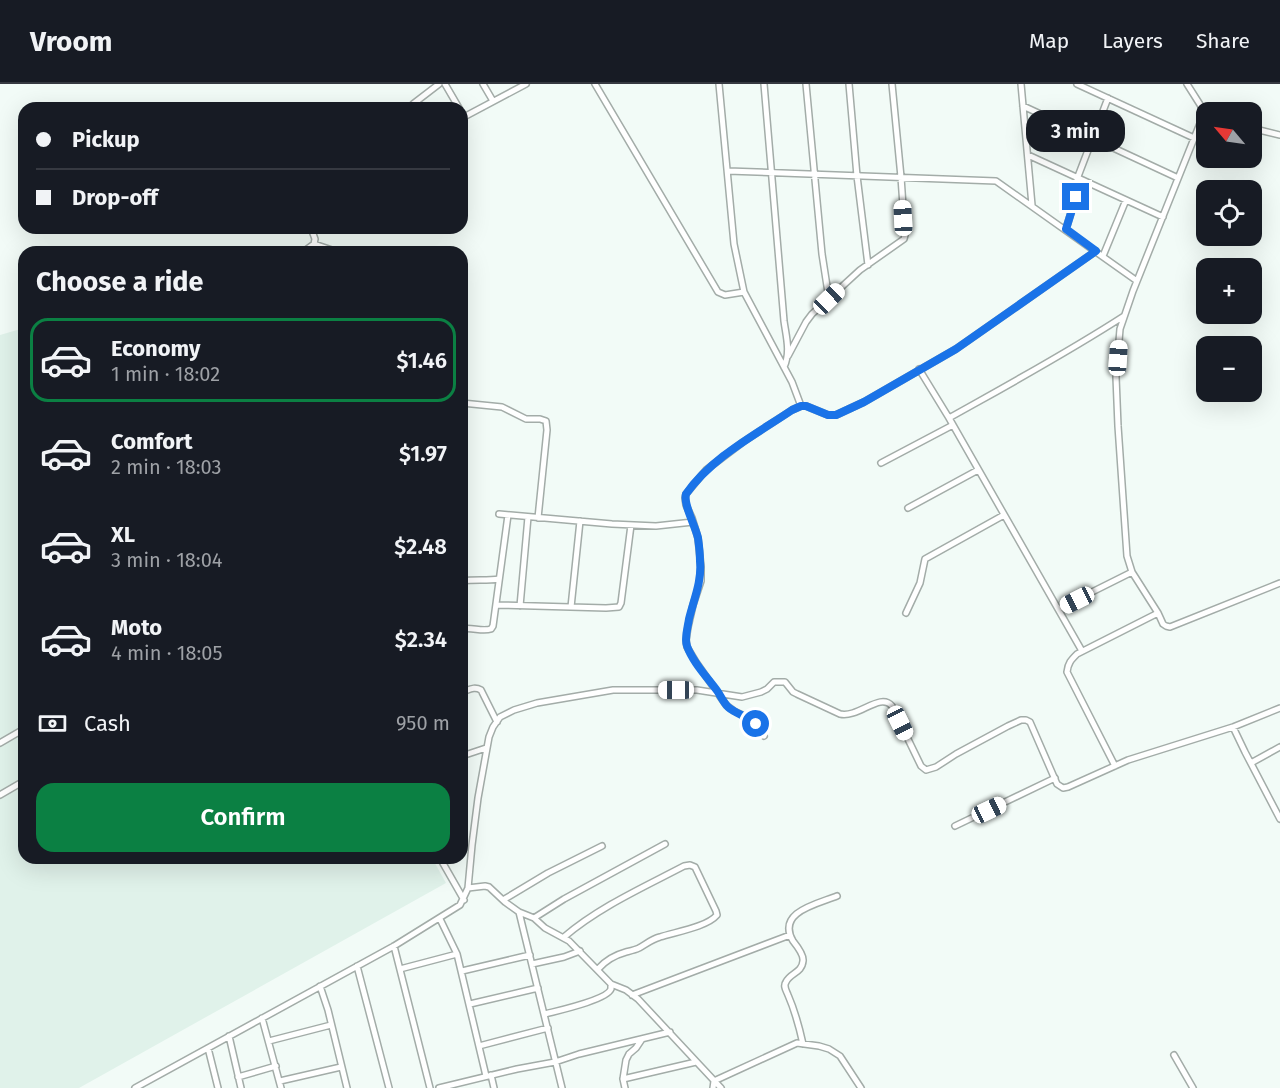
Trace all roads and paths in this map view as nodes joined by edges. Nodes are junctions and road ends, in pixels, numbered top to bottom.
1 (439, 84) edge
2 (445, 84) edge
3 (483, 84) edge
4 (526, 84) edge
5 (595, 84) edge
6 (719, 84) edge
7 (764, 84) edge
8 (806, 84) edge
9 (849, 84) edge
10 (892, 84) edge
11 (1021, 84) edge
12 (1077, 84) edge
13 (1187, 84) edge
14 (1108, 98) junction
15 (493, 101) junction
16 (416, 102) edge
17 (456, 102) edge
18 (1198, 102) edge
19 (1023, 106) junction
20 (468, 114) edge
21 (1262, 131) edge
22 (1196, 134) edge
23 (1280, 135) edge
24 (1093, 138) junction
25 (1194, 138) junction
26 (1028, 155) junction
27 (728, 171) junction
28 (772, 173) junction
29 (815, 174) junction
30 (857, 176) junction
31 (901, 177) junction
32 (1178, 178) junction
33 (1079, 180) junction
34 (1126, 200) junction
35 (1032, 205) junction
36 (1163, 217) junction
37 (1066, 229) junction
38 (313, 234) edge
39 (314, 244) junction
40 (311, 246) edge
41 (320, 246) edge
42 (1096, 251) junction
43 (1103, 256) junction
44 (868, 265) junction
45 (1137, 281) junction
46 (744, 292) junction
47 (829, 299) junction
48 (1124, 316) junction
49 (788, 356) junction
50 (784, 367) junction
51 (919, 369) junction
52 (468, 404) edge
53 (801, 406) junction
54 (949, 418) junction
55 (953, 425) junction
56 (881, 463) dead end
57 (978, 470) junction
58 (908, 508) dead end
59 (499, 514) dead end
60 (508, 515) junction
61 (1004, 515) junction
62 (528, 517) junction
63 (538, 518) junction
64 (580, 521) junction
65 (693, 522) junction
66 (631, 525) junction
67 (1132, 572) junction
68 (499, 579) junction
69 (468, 580) edge
70 (488, 581) junction
71 (1280, 583) edge
72 (498, 591) junction
73 (497, 605) junction
74 (520, 606) junction
75 (571, 607) junction
76 (1058, 609) junction
77 (906, 612) dead end
78 (1158, 613) junction
79 (468, 628) edge
80 (1082, 651) junction
81 (468, 690) edge
82 (719, 693) junction
83 (1280, 708) edge
84 (497, 722) junction
85 (1233, 727) junction
86 (18, 732) edge
87 (764, 736) dead end
88 (0, 743) edge
89 (1280, 747) edge
90 (486, 748) junction
91 (468, 754) edge
92 (1251, 763) junction
93 (1115, 766) junction
94 (1055, 778) junction
95 (18, 785) edge
96 (0, 795) edge
97 (1280, 819) edge
98 (955, 826) dead end
99 (666, 844) dead end
100 (602, 846) dead end
101 (443, 864) edge
102 (468, 888) junction
103 (837, 896) dead end
104 (464, 900) junction
105 (503, 900) junction
106 (519, 912) junction
107 (534, 918) junction
108 (440, 919) junction
109 (790, 935) junction
110 (564, 937) junction
111 (394, 946) junction
112 (580, 951) junction
113 (457, 954) junction
114 (530, 955) junction
115 (532, 964) junction
116 (357, 966) junction
117 (400, 969) junction
118 (598, 969) junction
119 (462, 971) junction
120 (611, 984) junction
121 (320, 986) junction
122 (538, 988) junction
123 (632, 995) junction
124 (470, 1004) junction
125 (545, 1014) junction
126 (262, 1018) junction
127 (331, 1025) junction
128 (548, 1028) junction
129 (670, 1032) junction
130 (229, 1036) junction
131 (642, 1039) junction
132 (268, 1041) junction
133 (802, 1044) junction
134 (479, 1046) junction
135 (208, 1048) junction
136 (1174, 1055) dead end
137 (555, 1062) junction
138 (696, 1062) junction
139 (276, 1066) junction
140 (341, 1067) junction
141 (488, 1076) junction
142 (238, 1077) junction
143 (152, 1078) junction
144 (623, 1079) junction
145 (714, 1081) junction
146 (281, 1085) edge
147 (135, 1088) edge
148 (154, 1088) edge
149 (218, 1088) edge
150 (241, 1088) edge
151 (347, 1088) edge
152 (389, 1088) edge
153 (430, 1088) edge
154 (439, 1088) edge
155 (494, 1088) edge
156 (562, 1088) edge
157 (625, 1088) edge
158 (713, 1088) edge
159 (721, 1088) edge
160 (861, 1088) edge
161 (1193, 1088) edge

1 - 16 street
2 - 17 street
3 - 15 street
4 - 15 street
5 - 46 street
6 - 27 street
7 - 28 street
8 - 29 street
9 - 30 street
10 - 31 street
11 - 19 street
12 - 14 street
13 - 18 street
14 - 24 street
14 - 25 street
15 - 20 street
19 - 24 street
19 - 26 street
21 - 23 street
22 - 25 street
24 - 32 street
24 - 33 street
25 - 32 street
26 - 33 street
26 - 35 street
27 - 28 street
27 - 46 street
28 - 29 street
28 - 49 street
29 - 30 street
29 - 47 street
30 - 31 street
30 - 44 street
31 - 35 street
31 - 44 street
32 - 36 street
33 - 34 street
33 - 37 street
34 - 36 street
34 - 43 street
35 - 37 street
36 - 45 street
37 - 42 street
38 - 39 street
39 - 40 street
39 - 41 street
42 - 43 street
42 - 51 street
43 - 45 street
44 - 47 street
45 - 48 street
46 - 50 street
47 - 49 street
48 - 54 street
48 - 67 street
49 - 50 street
50 - 53 street
51 - 53 street
51 - 54 street
52 - 63 street
53 - 65 street
54 - 55 street
55 - 56 street
55 - 57 street
57 - 58 street
57 - 61 street
59 - 60 street
60 - 62 street
60 - 68 street
61 - 76 street
61 - 77 street
62 - 63 street
62 - 74 street
63 - 64 street
64 - 66 street
64 - 75 street
65 - 66 street
65 - 82 street
66 - 75 street
67 - 76 street
67 - 78 street
68 - 70 street
68 - 72 street
69 - 70 street
70 - 72 street
71 - 78 street
72 - 73 street
73 - 74 street
73 - 79 street
74 - 75 street
76 - 80 street
78 - 80 street
80 - 93 street
81 - 84 street
82 - 84 street
82 - 87 street
82 - 94 street
83 - 85 street
84 - 90 street
85 - 92 street
85 - 93 street
86 - 88 street
89 - 92 street
90 - 91 street
90 - 102 street
92 - 97 street
93 - 94 street
94 - 98 street
95 - 96 street
99 - 107 street
100 - 105 street
101 - 104 street
102 - 104 street
102 - 105 street
103 - 109 street
104 - 108 street
105 - 106 street
106 - 107 street
106 - 114 street
107 - 110 street
108 - 111 street
108 - 113 street
109 - 123 street
109 - 133 street
110 - 112 street
110 - 118 street
111 - 116 street
111 - 117 street
112 - 115 street
112 - 118 street
113 - 117 street
113 - 119 street
114 - 115 street
114 - 119 street
115 - 122 street
116 - 121 street
116 - 152 street
117 - 153 street
118 - 120 street
119 - 124 street
120 - 123 street
120 - 125 street
121 - 126 street
121 - 127 street
122 - 124 street
122 - 125 street
123 - 129 street
124 - 134 street
125 - 128 street
126 - 130 street
126 - 132 street
127 - 132 street
127 - 140 street
128 - 134 street
128 - 137 street
129 - 131 street
129 - 138 street
130 - 135 street
130 - 142 street
131 - 137 street
131 - 144 street
132 - 139 street
133 - 145 street
133 - 160 street
134 - 141 street
135 - 143 street
135 - 149 street
136 - 161 street
137 - 141 street
137 - 156 street
138 - 144 street
138 - 145 street
139 - 142 street
139 - 146 street
140 - 146 street
140 - 151 street
141 - 154 street
141 - 155 street
142 - 150 street
143 - 147 street
143 - 148 street
144 - 157 street
145 - 158 street
145 - 159 street

